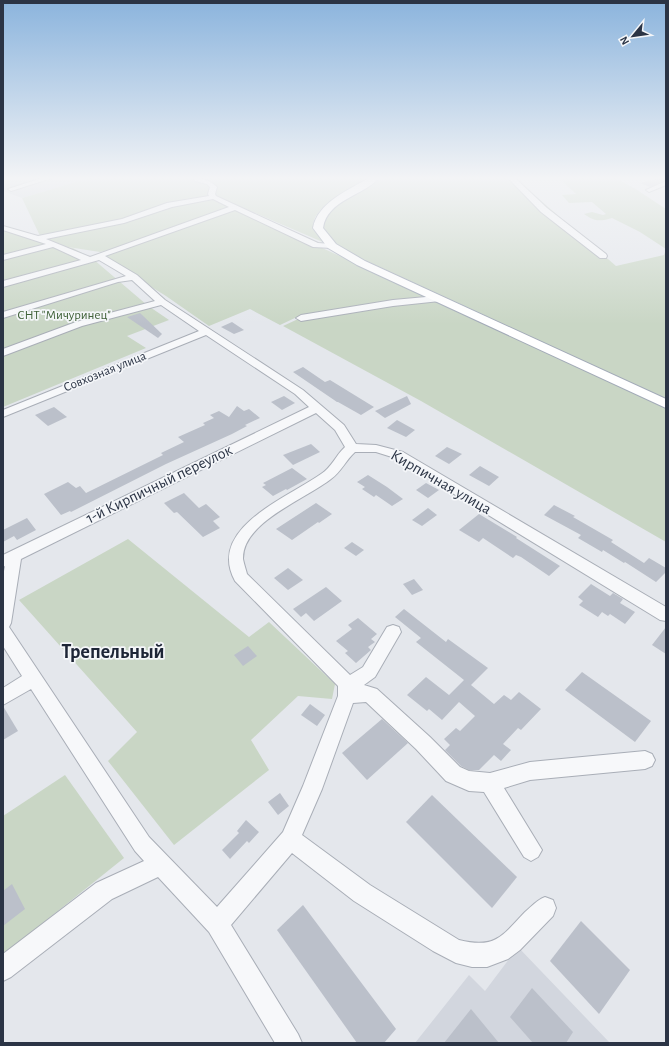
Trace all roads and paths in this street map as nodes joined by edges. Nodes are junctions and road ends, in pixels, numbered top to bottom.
1 (95, 227) edge
2 (179, 227) edge
3 (278, 227) edge
4 (318, 227) edge
5 (566, 227) edge
6 (3, 228) edge
7 (15, 232) junction
8 (3, 236) edge
9 (38, 238) junction
10 (52, 245) junction
11 (332, 246) junction
12 (603, 256) dead end
13 (100, 257) junction
14 (3, 258) edge
15 (89, 260) junction
16 (134, 277) junction
17 (3, 284) edge
18 (437, 299) junction
19 (162, 302) junction
20 (3, 315) edge
21 (301, 318) dead end
22 (207, 331) junction
23 (3, 353) edge
24 (666, 404) edge
25 (316, 408) junction
26 (3, 414) edge
27 (352, 448) junction
28 (8, 558) edge
29 (666, 615) edge
30 (3, 623) edge
31 (3, 632) edge
32 (393, 632) dead end
33 (32, 679) junction
34 (347, 691) junction
35 (3, 697) edge
36 (645, 760) dead end
37 (490, 783) junction
38 (290, 839) junction
39 (531, 850) dead end
40 (161, 864) junction
41 (545, 908) dead end
42 (217, 924) junction
43 (3, 969) edge
44 (289, 1043) edge

1 - 9 street
2 - 13 street
3 - 11 street
4 - 11 main road
5 - 12 street
6 - 7 street
7 - 8 street
7 - 9 street
9 - 10 street
10 - 14 street
10 - 15 street
11 - 18 main road
13 - 15 street
13 - 16 street
15 - 17 street
16 - 19 street
16 - 20 street
18 - 21 street
18 - 24 main road
19 - 22 street
19 - 23 street
22 - 25 street
22 - 26 street, Совхозная улица
25 - 27 street
25 - 28 street, 1-й Кирпичный переулок
27 - 29 street, Кирпичная улица
27 - 34 street
28 - 30 street
31 - 33 street
32 - 34 street
33 - 35 street
33 - 40 street
34 - 37 street
34 - 38 street
36 - 37 street
37 - 39 street
38 - 41 street
38 - 42 street
40 - 42 street
40 - 43 street
42 - 44 street

